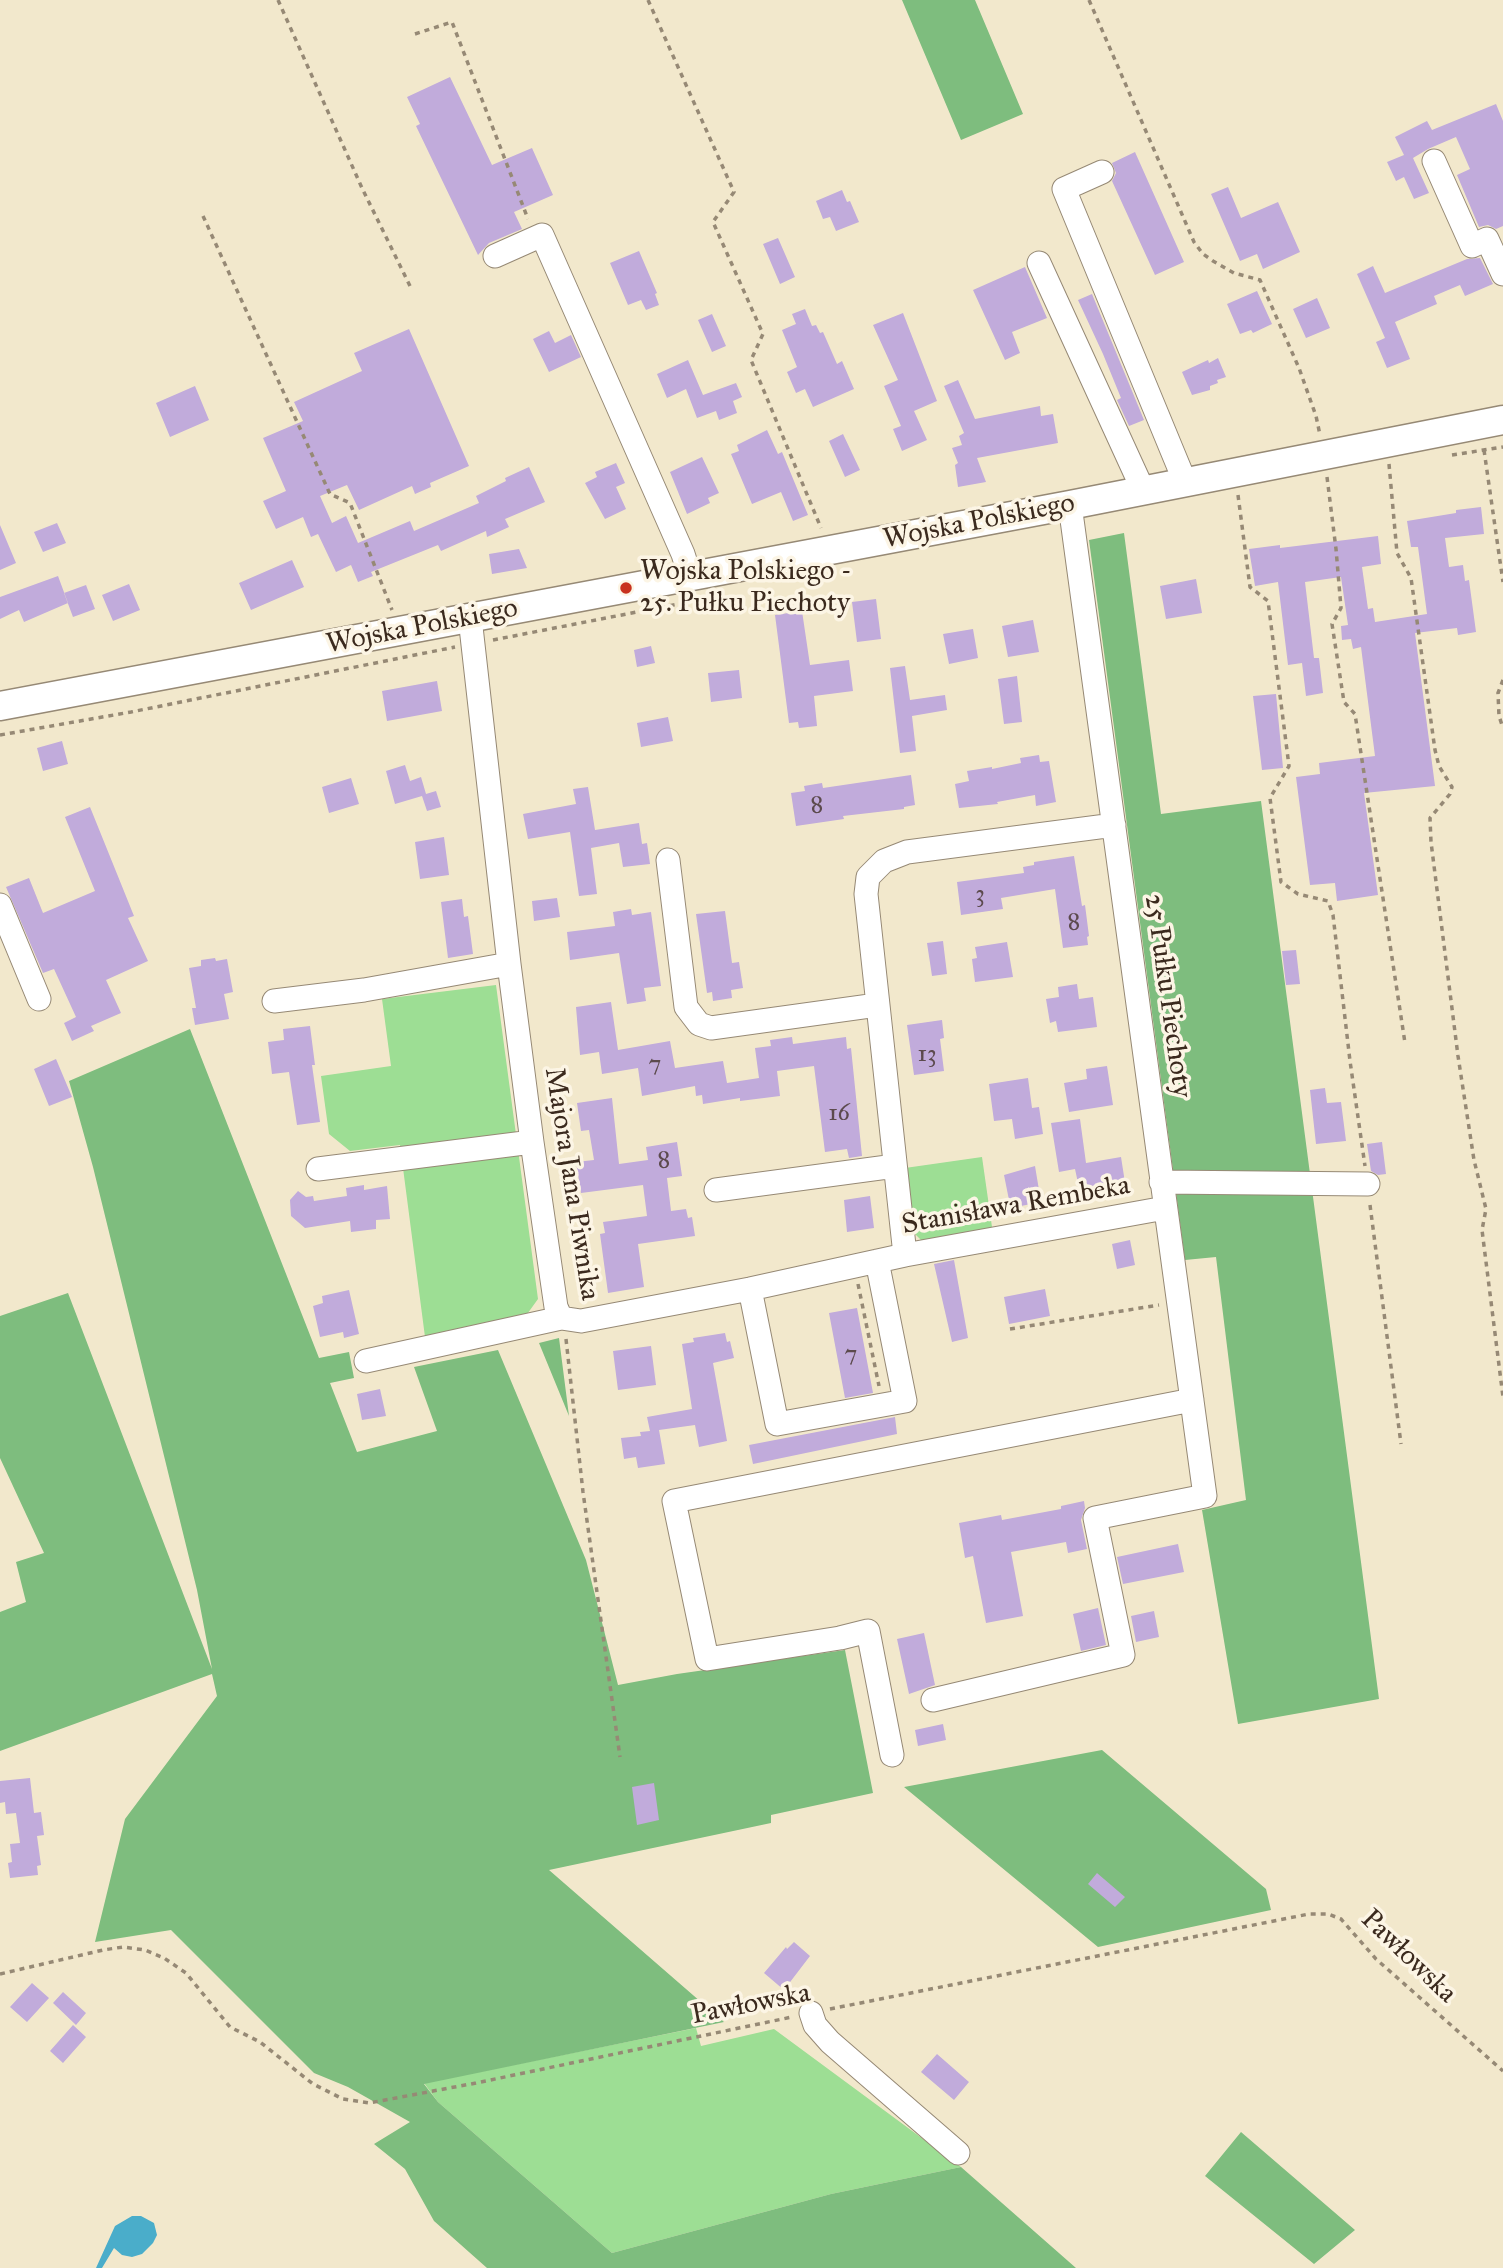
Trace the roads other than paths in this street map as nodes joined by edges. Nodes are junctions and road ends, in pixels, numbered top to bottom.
1 (1434, 161) dead end
2 (1102, 172) dead end
3 (1497, 246) edge
4 (495, 256) dead end
5 (1039, 263) dead end
6 (1503, 274) edge
7 (1503, 420) edge
8 (1185, 482) junction
9 (1143, 490) junction
10 (1070, 505) junction
11 (688, 589) junction
12 (471, 631) junction
13 (0, 706) edge
14 (1114, 825) junction
15 (668, 860) dead end
16 (0, 905) edge
17 (509, 964) junction
18 (38, 999) dead end
19 (274, 1001) dead end
20 (877, 1005) junction
21 (532, 1142) junction
22 (895, 1166) junction
23 (318, 1169) dead end
24 (1161, 1182) junction
25 (1368, 1184) road end
26 (716, 1190) dead end
27 (1165, 1208) junction
28 (905, 1255) junction
29 (877, 1261) junction
30 (750, 1289) junction
31 (561, 1318) junction
32 (366, 1361) dead end
33 (1192, 1401) junction
34 (933, 1700) dead end
35 (892, 1755) dead end
36 (811, 2013) road end
37 (958, 2153) dead end

1 - 3 street
2 - 8 street
3 - 6 street
4 - 11 street
5 - 9 street
7 - 8 main road, Wojska Polskiego
8 - 9 main road, Wojska Polskiego
9 - 10 main road, Wojska Polskiego
10 - 11 main road, Wojska Polskiego
10 - 14 street, 25 Pułku Piechoty
11 - 12 main road, Wojska Polskiego
12 - 13 main road, Wojska Polskiego
12 - 17 street, Majora Jana Piwnika
14 - 20 street
14 - 24 street, 25 Pułku Piechoty
15 - 20 street
16 - 18 street
17 - 19 street
17 - 21 street, Majora Jana Piwnika
20 - 22 street
21 - 23 street
21 - 31 street, Majora Jana Piwnika
22 - 26 street
22 - 28 street
24 - 25 street
24 - 27 street, 25 Pułku Piechoty
27 - 28 street, Stanisława Rembeka
27 - 33 street, 25 Pułku Piechoty
28 - 29 street, Stanisława Rembeka
29 - 30 street, Stanisława Rembeka
29 - 30 street, Stanisława Rembeka
30 - 31 street, Stanisława Rembeka
31 - 32 street, Stanisława Rembeka
33 - 34 street, 25 Pułku Piechoty
33 - 35 street
36 - 37 street

